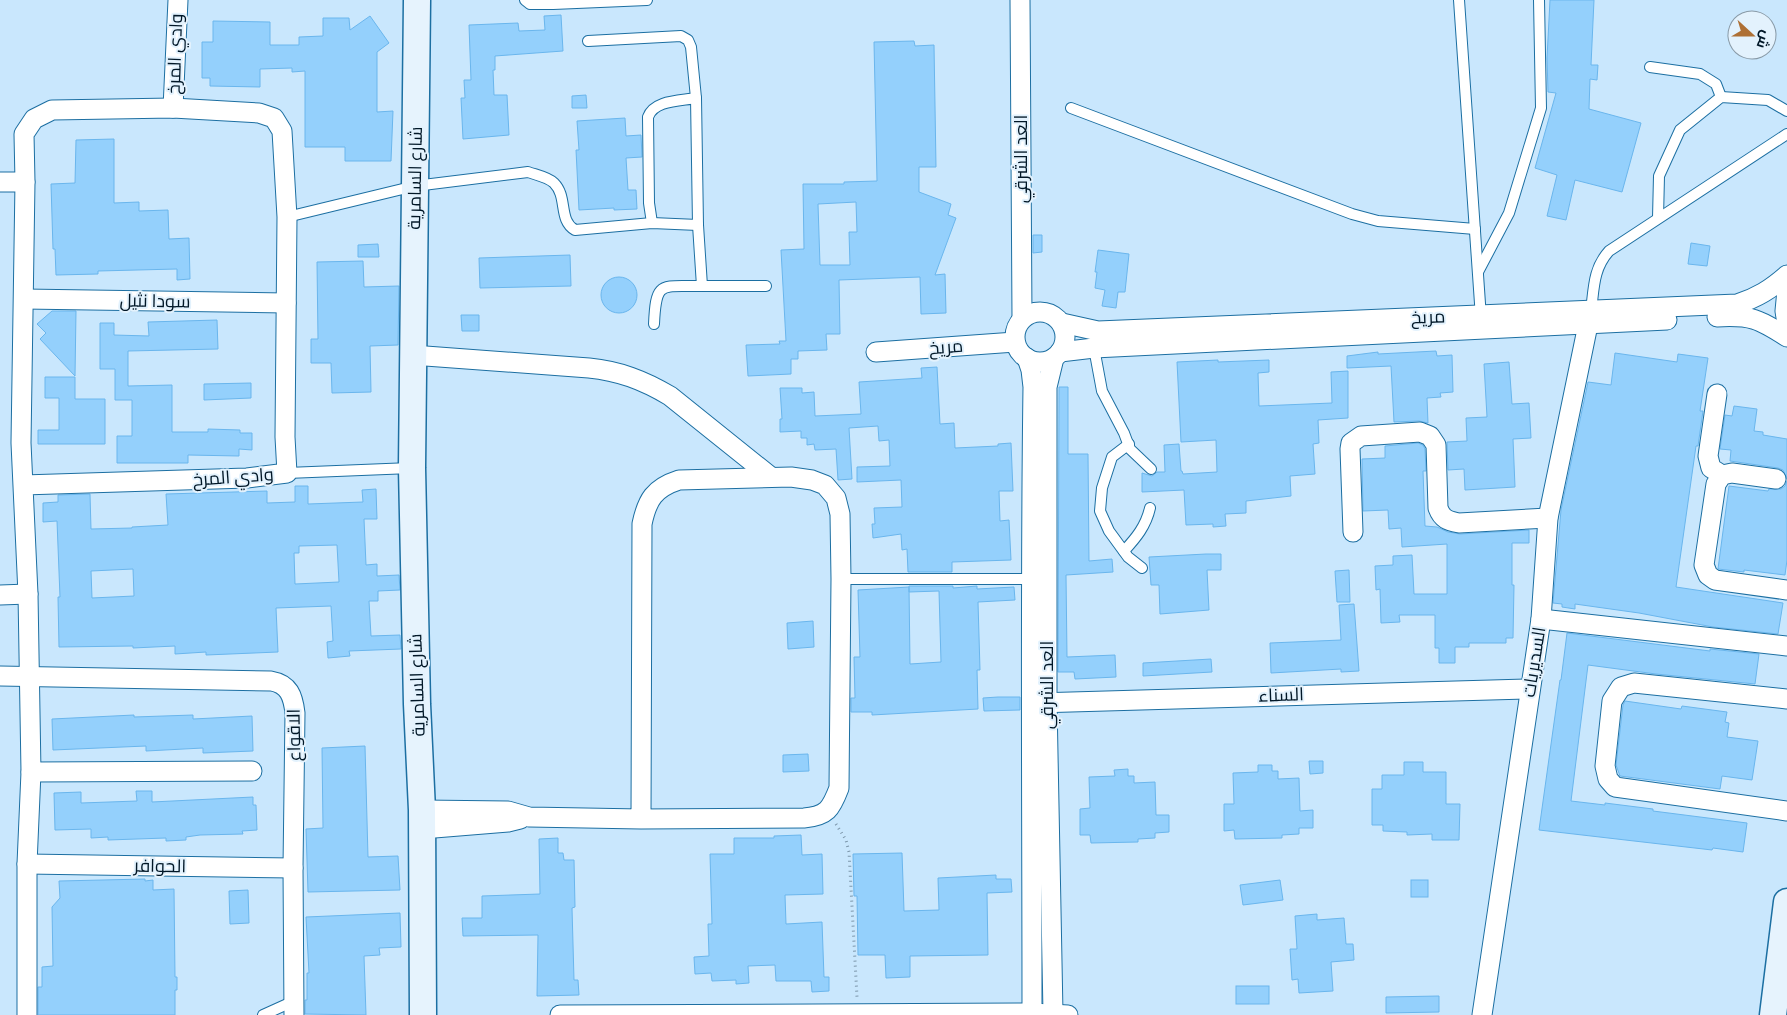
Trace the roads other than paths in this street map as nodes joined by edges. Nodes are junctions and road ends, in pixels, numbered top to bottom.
1 (178, 0) edge
2 (417, 0) edge
3 (525, 0) edge
4 (647, 0) edge
5 (1020, 0) edge
6 (1459, 0) edge
7 (1539, 0) edge
8 (588, 41) dead end
9 (1650, 67) dead end
10 (1721, 97) junction
11 (696, 98) junction
12 (173, 108) junction
13 (1071, 108) dead end
14 (1787, 112) edge
15 (1787, 134) edge
16 (0, 182) edge
17 (25, 182) junction
18 (415, 186) junction
19 (287, 217) junction
20 (1658, 218) junction
21 (652, 223) junction
22 (698, 225) junction
23 (1475, 229) junction
24 (1478, 273) junction
25 (1787, 275) edge
26 (702, 286) junction
27 (766, 286) dead end
28 (1787, 290) edge
29 (24, 299) junction
30 (286, 303) junction
31 (1022, 318) junction
32 (1590, 318) junction
33 (1481, 322) junction
34 (1062, 323) junction
35 (654, 324) dead end
36 (1787, 324) edge
37 (1787, 337) edge
38 (1015, 342) junction
39 (1094, 348) junction
40 (876, 352) dead end
41 (412, 355) junction
42 (1057, 355) junction
43 (1027, 358) junction
44 (1717, 394) dead end
45 (1129, 444) junction
46 (412, 468) junction
47 (1151, 469) dead end
48 (287, 473) junction
49 (1722, 475) junction
50 (772, 477) junction
51 (1776, 479) dead end
52 (23, 485) junction
53 (1150, 508) dead end
54 (1548, 518) junction
55 (1353, 532) dead end
56 (1124, 551) junction
57 (1142, 568) dead end
58 (841, 579) junction
59 (1030, 579) junction
60 (1787, 590) edge
61 (28, 594) junction
62 (0, 595) edge
63 (1541, 619) junction
64 (1787, 646) edge
65 (28, 675) junction
66 (0, 676) edge
67 (1530, 688) junction
68 (1787, 699) edge
69 (1040, 702) junction
70 (252, 770) dead end
71 (31, 772) junction
72 (1787, 810) edge
73 (641, 819) junction
74 (422, 820) junction
75 (27, 864) junction
76 (293, 868) junction
77 (1787, 902) edge
78 (294, 1008) edge
79 (1032, 1013) junction
80 (644, 1014) edge
81 (1060, 1014) edge
82 (27, 1015) edge
83 (263, 1015) edge
84 (423, 1015) edge
85 (560, 1015) edge
86 (1482, 1015) edge
87 (1773, 1015) edge

1 - 12 street, وادي المرخ
2 - 18 street, شارع السامرية
3 - 4 lane
5 - 31 street, العد الشرقي
6 - 23 lane
7 - 24 lane
8 - 11 lane
9 - 10 lane
10 - 14 lane
10 - 20 lane
11 - 21 lane
11 - 22 lane
12 - 17 street, وادي المرخ
12 - 19 street, وادي المرخ
13 - 23 lane
15 - 20 lane
16 - 17 street
17 - 29 street, وادي المرخ
18 - 19 lane
18 - 21 lane
18 - 41 street, شارع السامرية
19 - 30 street, وادي المرخ
20 - 32 lane
21 - 22 lane
22 - 26 lane
23 - 24 lane
24 - 33 lane
25 - 32 street, مريخ
26 - 27 lane
26 - 35 lane
28 - 36 street
29 - 30 street, سودا نثيل
29 - 52 street, وادي المرخ
30 - 48 street, وادي المرخ
31 - 34 street
31 - 38 street
32 - 33 street, مريخ
32 - 37 street, مريخ
32 - 54 street, السديريات
33 - 34 street, مريخ
33 - 39 street, مريخ
34 - 42 street
38 - 40 street, مريخ
38 - 43 street
39 - 42 street, مريخ
39 - 45 lane
41 - 46 street, شارع السامرية
41 - 50 street
42 - 43 street
42 - 69 street, العد الشرقي
43 - 59 street, العد الشرقي
44 - 49 street
45 - 47 lane
45 - 56 lane
46 - 48 lane
46 - 74 street, شارع السامرية
48 - 52 street, وادي المرخ
49 - 51 street
49 - 60 street
50 - 58 street
50 - 73 street
52 - 61 street
53 - 56 lane
54 - 55 street
54 - 63 street, السديريات
56 - 57 lane
58 - 59 lane
58 - 73 street
59 - 69 street, العد الشرقي
61 - 62 street
61 - 65 street
63 - 64 street
63 - 67 street, السديريات
65 - 66 street, الاقواع
65 - 71 street
65 - 76 street, الاقواع
67 - 69 street, السناء
67 - 86 street, السديريات
68 - 72 street
69 - 79 street, العد الشرقي
69 - 81 street, العد الشرقي
70 - 71 street
71 - 75 street
73 - 74 street
74 - 84 street, شارع السامرية
75 - 76 street, الحوافر
75 - 82 street
76 - 78 street, الاقواع
77 - 87 street
78 - 83 lane
79 - 80 street
79 - 81 street
80 - 85 street

